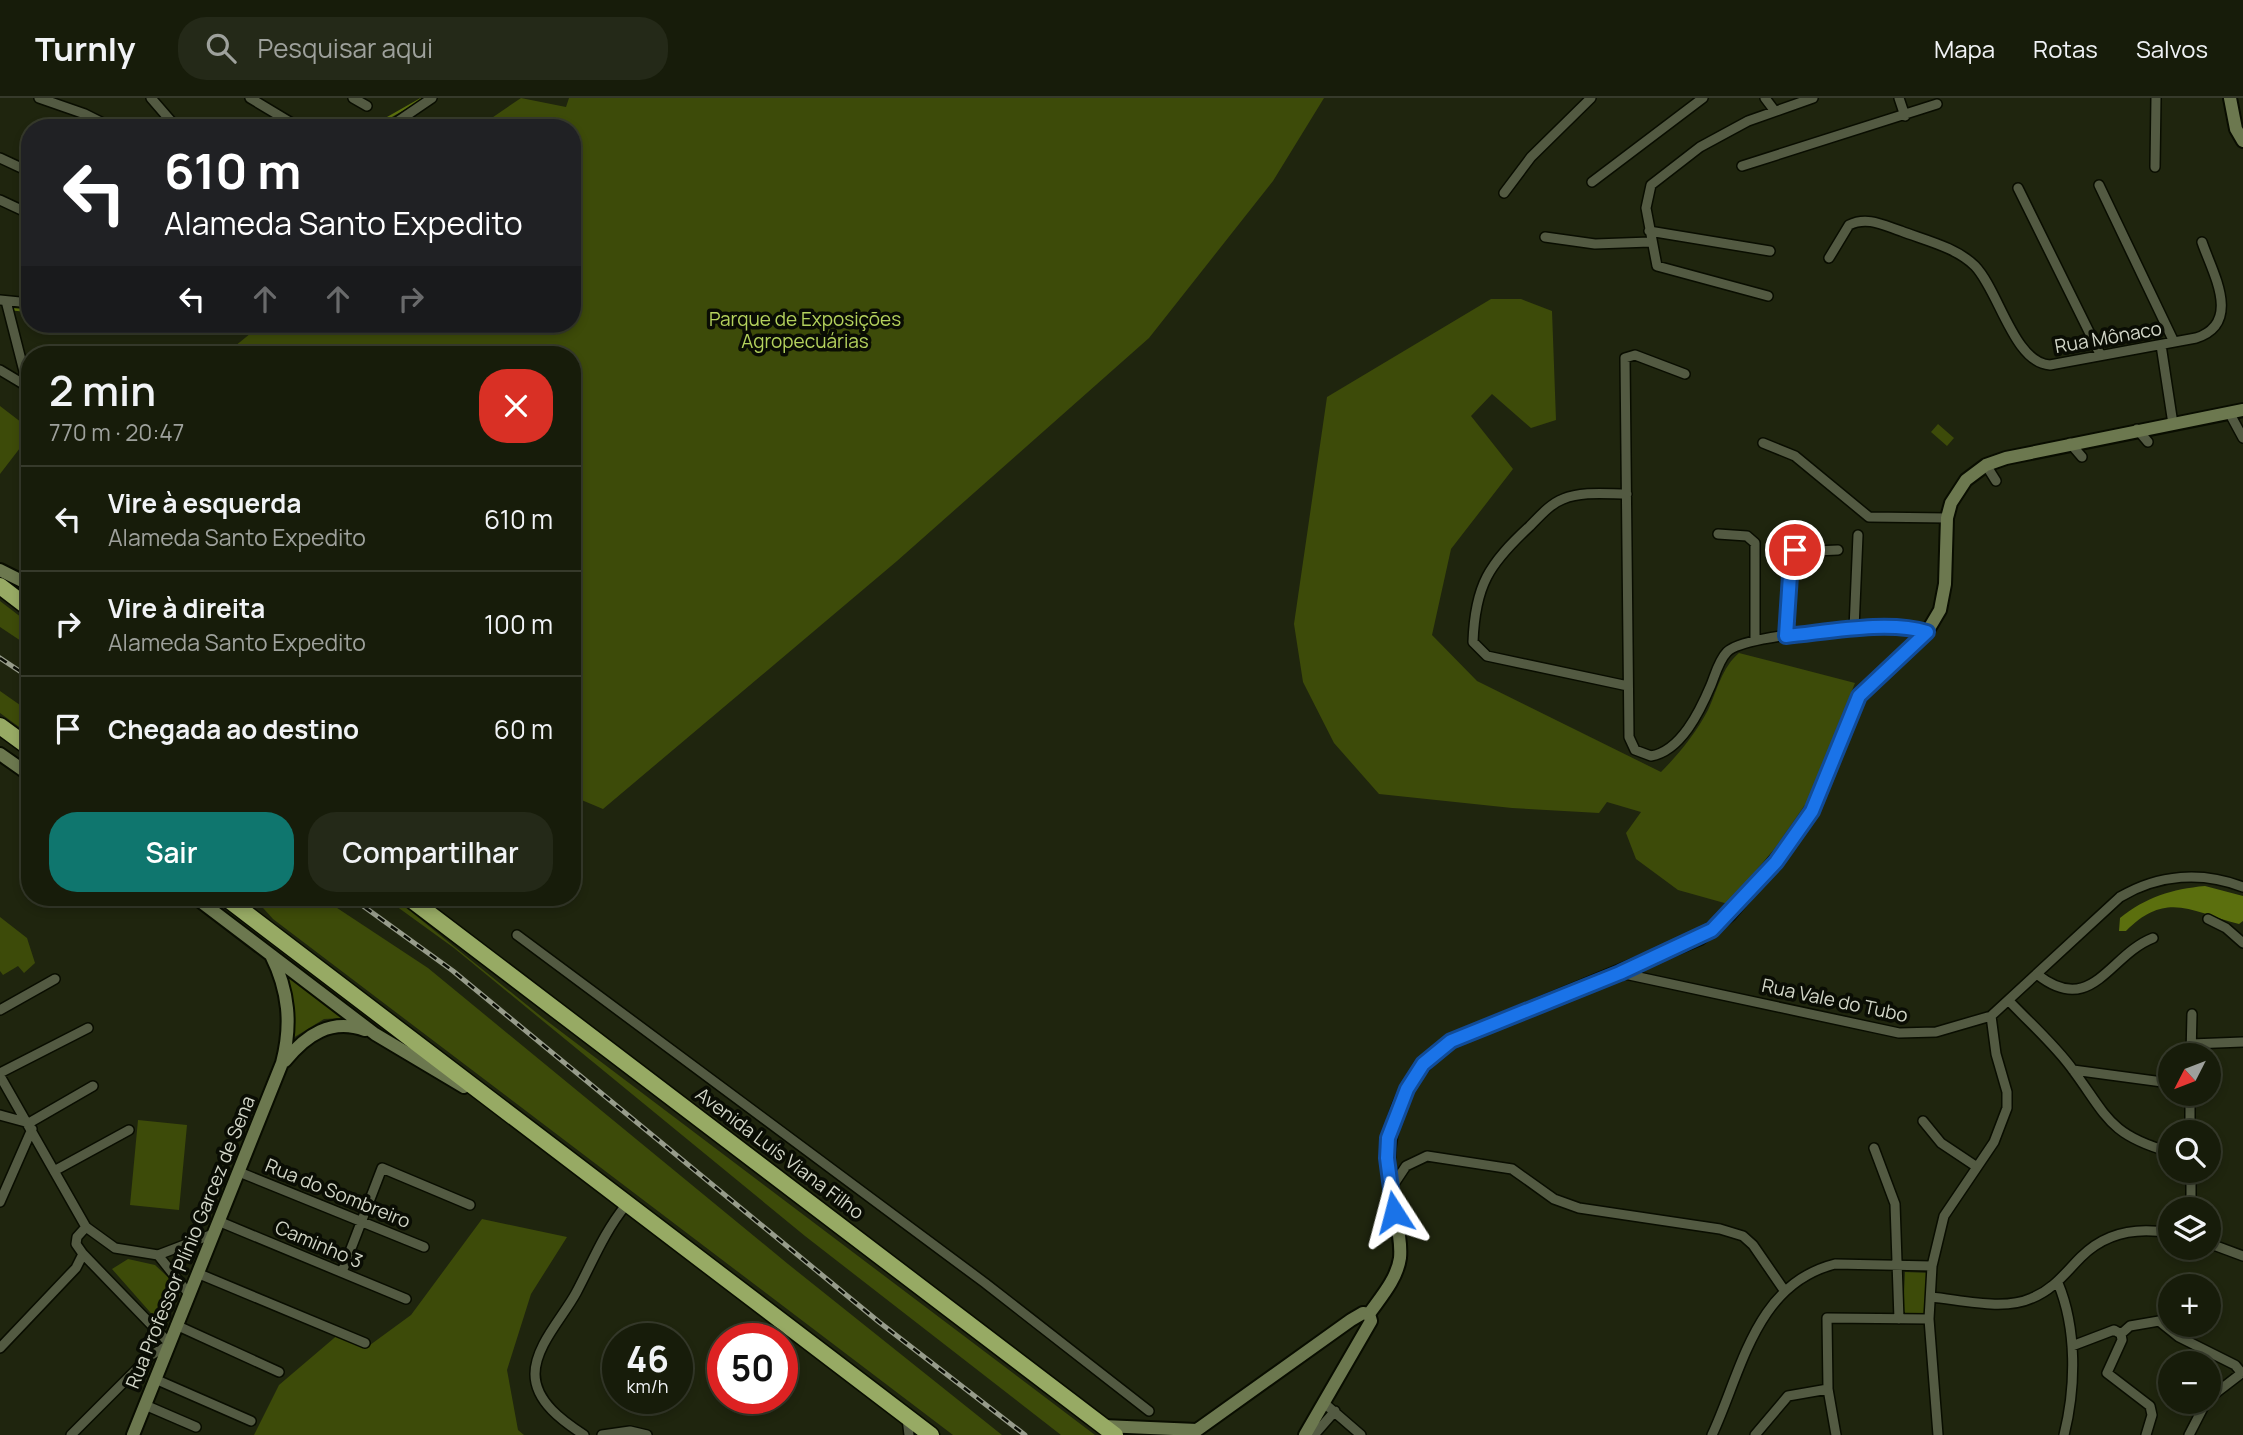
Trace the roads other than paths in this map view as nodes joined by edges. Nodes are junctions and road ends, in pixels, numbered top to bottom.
1 (39, 98) edge
2 (151, 98) edge
3 (250, 98) edge
4 (354, 98) edge
5 (432, 98) edge
6 (1591, 98) edge
7 (1703, 98) edge
8 (1765, 98) edge
9 (1813, 98) edge
10 (1899, 98) edge
11 (2156, 98) edge
12 (2230, 98) edge
13 (1937, 104) dead end
14 (367, 106) dead end
15 (1774, 110) junction
16 (1905, 116) junction
17 (95, 119) edge
18 (169, 119) edge
19 (285, 119) edge
20 (401, 119) edge
21 (2243, 141) edge
22 (0, 158) edge
23 (1742, 166) dead end
24 (2155, 167) dead end
25 (21, 168) edge
26 (1592, 182) dead end
27 (2099, 185) dead end
28 (2018, 188) dead end
29 (1504, 193) dead end
30 (0, 200) edge
31 (21, 210) edge
32 (1649, 231) junction
33 (1545, 237) dead end
34 (1650, 242) junction
35 (2202, 242) dead end
36 (1770, 251) dead end
37 (1829, 258) dead end
38 (1769, 296) dead end
39 (5, 306) edge
40 (2174, 342) junction
41 (2161, 345) junction
42 (2100, 354) junction
43 (21, 369) edge
44 (0, 370) edge
45 (1685, 374) dead end
46 (21, 383) edge
47 (2243, 410) edge
48 (2230, 414) junction
49 (2173, 424) junction
50 (2137, 429) junction
51 (2243, 438) edge
52 (2148, 442) dead end
53 (1763, 443) dead end
54 (2070, 443) junction
55 (2082, 457) dead end
56 (1986, 465) junction
57 (1996, 481) dead end
58 (1627, 494) junction
59 (1947, 519) junction
60 (1718, 534) dead end
61 (1858, 536) dead end
62 (1838, 550) dead end
63 (0, 570) edge
64 (21, 580) edge
65 (0, 586) edge
66 (21, 602) edge
67 (1854, 629) junction
68 (1927, 632) junction
69 (1786, 636) junction
70 (1755, 639) junction
71 (1628, 686) junction
72 (0, 726) edge
73 (21, 741) edge
74 (0, 754) edge
75 (21, 769) edge
76 (2243, 887) edge
77 (206, 906) edge
78 (236, 906) edge
79 (421, 906) edge
80 (2208, 919) dead end
81 (2239, 932) edge
82 (517, 935) dead end
83 (2153, 938) dead end
84 (2243, 943) edge
85 (271, 956) junction
86 (1620, 973) junction
87 (2038, 975) junction
88 (55, 979) dead end
89 (2010, 1002) junction
90 (0, 1010) edge
91 (2192, 1014) dead end
92 (1992, 1016) junction
93 (88, 1028) dead end
94 (375, 1034) junction
95 (2243, 1042) edge
96 (2191, 1043) edge
97 (2217, 1043) edge
98 (282, 1063) junction
99 (2073, 1070) junction
100 (0, 1074) edge
101 (2158, 1081) edge
102 (93, 1086) dead end
103 (0, 1115) edge
104 (513, 1117) junction
105 (1923, 1121) dead end
106 (30, 1126) junction
107 (129, 1130) dead end
108 (2158, 1147) edge
109 (1874, 1148) dead end
110 (1977, 1167) junction
111 (54, 1171) junction
112 (239, 1172) junction
113 (1390, 1190) junction
114 (0, 1202) edge
115 (470, 1205) dead end
116 (626, 1205) junction
117 (218, 1221) junction
118 (361, 1222) junction
119 (86, 1227) junction
120 (2158, 1232) edge
121 (213, 1234) junction
122 (424, 1247) dead end
123 (2221, 1248) edge
124 (83, 1254) junction
125 (158, 1255) junction
126 (2243, 1256) edge
127 (1899, 1265) junction
128 (1932, 1266) junction
129 (342, 1272) junction
130 (197, 1273) junction
131 (2058, 1283) junction
132 (1784, 1290) junction
133 (189, 1294) junction
134 (1931, 1297) junction
135 (406, 1299) dead end
136 (1370, 1314) junction
137 (1899, 1319) junction
138 (1929, 1319) junction
139 (176, 1325) junction
140 (2121, 1334) junction
141 (365, 1343) dead end
142 (169, 1344) junction
143 (2072, 1346) junction
144 (0, 1348) edge
145 (279, 1372) dead end
146 (2242, 1372) edge
147 (155, 1379) junction
148 (1828, 1389) junction
149 (2221, 1390) edge
150 (1324, 1403) junction
151 (145, 1405) junction
152 (1335, 1411) junction
153 (2200, 1414) edge
154 (907, 1416) junction
155 (251, 1421) dead end
156 (196, 1427) dead end
157 (1153, 1429) junction
158 (1109, 1431) edge
159 (71, 1435) edge
160 (134, 1435) edge
161 (584, 1435) edge
162 (601, 1435) edge
163 (647, 1435) edge
164 (909, 1435) edge
165 (931, 1435) edge
166 (1305, 1435) edge
167 (1314, 1435) edge
168 (1361, 1435) edge
169 (1712, 1435) edge
170 (1755, 1435) edge
171 (1836, 1435) edge
172 (1938, 1435) edge
173 (2064, 1435) edge
174 (2146, 1435) edge
175 (2189, 1435) edge

1 - 17 street
2 - 18 street
3 - 19 street
4 - 14 street
5 - 20 street
6 - 29 street
7 - 26 street
8 - 15 street
9 - 15 street
10 - 16 street
11 - 24 street
12 - 21 main road
13 - 16 street
15 - 32 street
16 - 23 street
22 - 25 street
27 - 40 street
28 - 42 street
30 - 31 street
32 - 34 street
32 - 36 street
33 - 34 street
34 - 38 street
35 - 40 street, Rua Mônaco
37 - 42 street, Rua Mônaco
39 - 43 street
40 - 41 street, Rua Mônaco
41 - 42 street, Rua Mônaco
41 - 49 street
44 - 46 street
45 - 58 street
47 - 48 main road
48 - 49 main road
48 - 51 street
49 - 50 main road
50 - 52 street
50 - 54 main road
53 - 59 street
54 - 55 street
54 - 56 main road
56 - 57 street
56 - 59 main road
58 - 71 street
58 - 71 street
59 - 68 main road
60 - 70 street
61 - 67 street
62 - 69 street
63 - 64 main road
65 - 66 highway
67 - 68 street
67 - 69 street
68 - 86 main road
69 - 70 street
70 - 71 street
72 - 73 highway
74 - 75 main road
76 - 87 street, Rua Vale do Tubo
77 - 85 main road
78 - 104 highway
79 - 158 highway, Avenida Luís Viana Filho
80 - 81 street
81 - 84 street
82 - 157 street
83 - 87 street
85 - 94 main road
85 - 98 main road, Rua Professor Plínio Garcez de Sena
86 - 92 street, Rua Vale do Tubo
86 - 113 main road
87 - 89 street, Rua Vale do Tubo
88 - 90 street
89 - 92 street, Rua Vale do Tubo
89 - 99 street
91 - 96 street
92 - 110 street
93 - 100 street
94 - 98 main road, Rua Professor Plínio Garcez de Sena
94 - 104 main road
95 - 97 street
98 - 112 main road, Rua Professor Plínio Garcez de Sena
99 - 101 street
99 - 108 street
100 - 106 street
102 - 106 street
103 - 106 street
104 - 116 highway
105 - 110 street
106 - 111 street
106 - 114 street
107 - 111 street
109 - 127 street
110 - 128 street
111 - 119 street
112 - 117 main road, Rua Professor Plínio Garcez de Sena
112 - 118 street, Rua do Sombreiro
113 - 132 street
113 - 136 main road
115 - 118 street
116 - 154 highway
116 - 161 street
117 - 121 main road, Rua Professor Plínio Garcez de Sena
117 - 129 street, Caminho 3
118 - 122 street, Rua do Sombreiro
118 - 129 street
119 - 124 street
119 - 125 street
120 - 131 street
121 - 125 street
121 - 130 main road, Rua Professor Plínio Garcez de Sena
123 - 126 street
124 - 142 street
124 - 144 street
125 - 133 street
127 - 128 street
127 - 132 street
127 - 137 street
128 - 134 street
129 - 135 street, Caminho 3
130 - 133 main road, Rua Professor Plínio Garcez de Sena
130 - 141 street
131 - 134 street
131 - 143 street
132 - 169 street
133 - 139 main road, Rua Professor Plínio Garcez de Sena
134 - 138 street
136 - 150 main road
136 - 157 main road
137 - 138 street
137 - 148 street
138 - 172 street
139 - 142 main road, Rua Professor Plínio Garcez de Sena
139 - 145 street
140 - 143 street
140 - 146 street
140 - 174 street
142 - 147 main road, Rua Professor Plínio Garcez de Sena
142 - 159 street
143 - 173 street
146 - 149 street
147 - 151 main road, Rua Professor Plínio Garcez de Sena
147 - 155 street
148 - 170 street
148 - 171 street
150 - 152 street
150 - 166 main road
151 - 156 street
151 - 160 main road, Rua Professor Plínio Garcez de Sena
152 - 167 street
152 - 168 street
153 - 175 street
154 - 164 street
154 - 165 highway
157 - 158 main road
162 - 163 street

